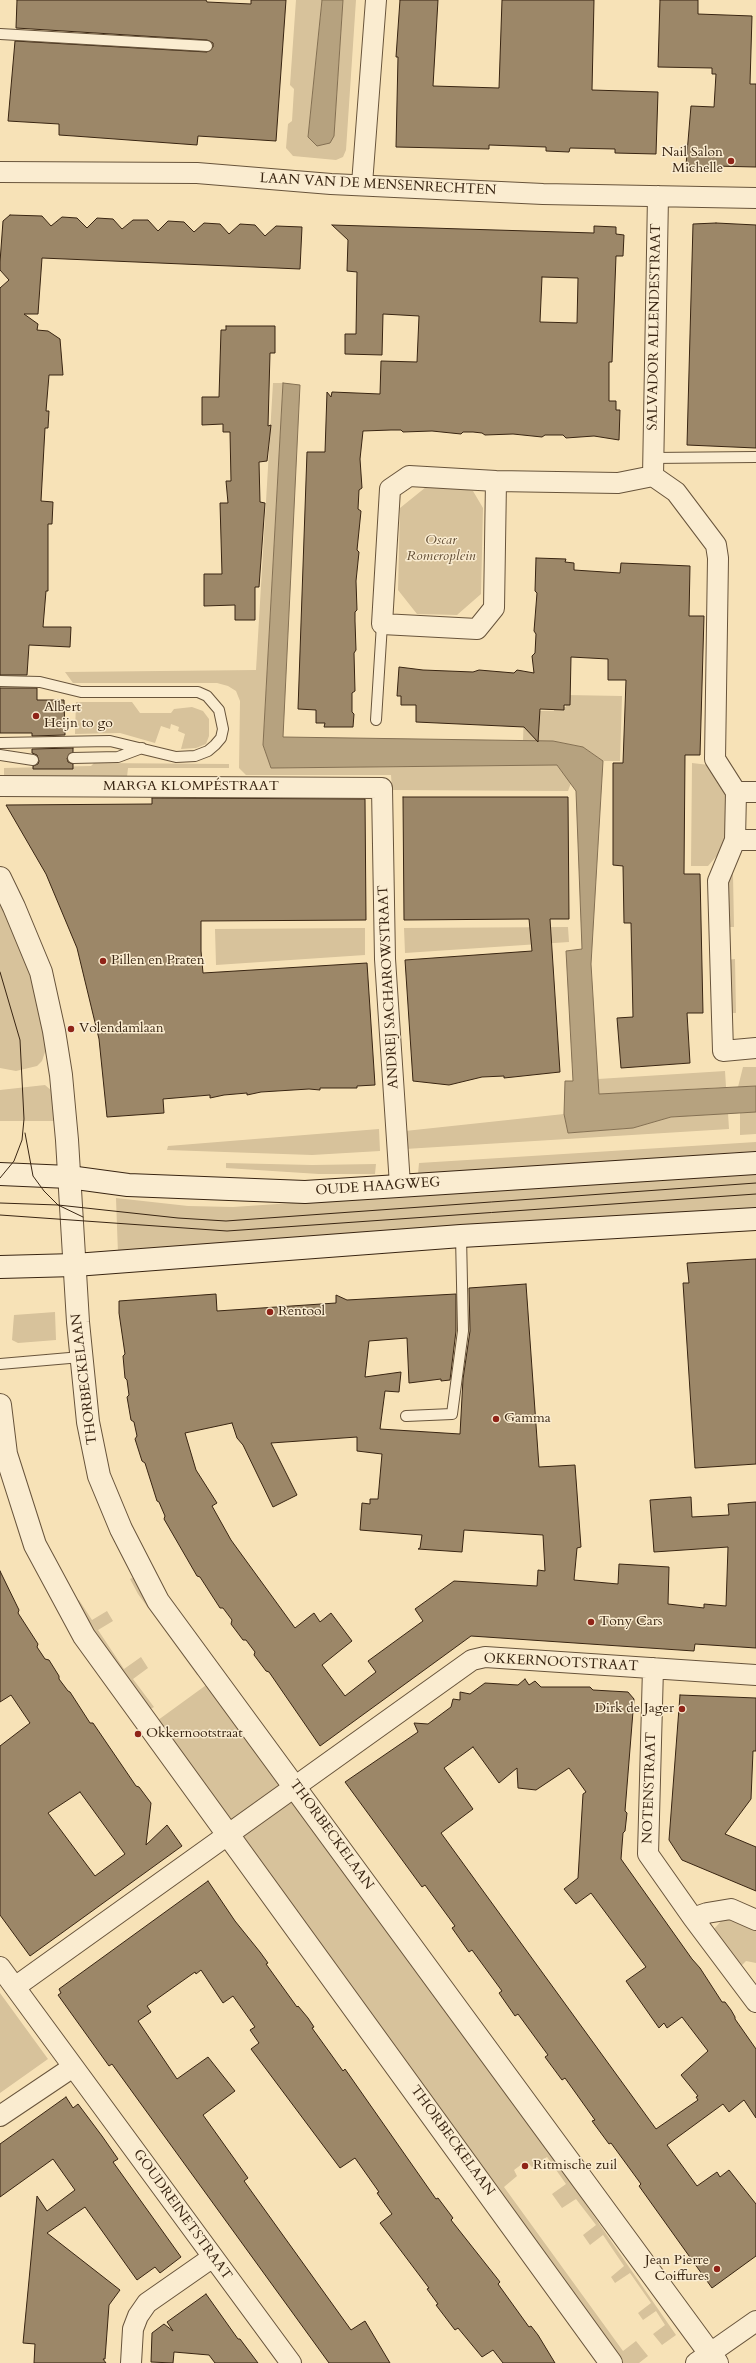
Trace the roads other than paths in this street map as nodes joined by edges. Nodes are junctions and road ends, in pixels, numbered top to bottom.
1 (376, 0) edge
2 (0, 34) edge
3 (207, 46) dead end
4 (0, 172) edge
5 (362, 184) junction
6 (658, 196) junction
7 (756, 198) edge
8 (756, 457) edge
9 (653, 467) junction
10 (496, 481) junction
11 (382, 624) junction
12 (0, 681) edge
13 (376, 720) dead end
14 (0, 743) edge
15 (142, 748) junction
16 (0, 755) edge
17 (73, 758) dead end
18 (32, 760) dead end
19 (0, 786) edge
20 (382, 788) joint
21 (736, 792) junction
22 (756, 792) edge
23 (735, 840) junction
24 (756, 840) edge
25 (0, 878) edge
26 (756, 1048) edge
27 (756, 1163) edge
28 (0, 1174) edge
29 (69, 1177) junction
30 (400, 1185) junction
31 (756, 1218) edge
32 (461, 1236) junction
33 (75, 1266) junction
34 (0, 1267) edge
35 (81, 1357) junction
36 (0, 1364) edge
37 (0, 1405) edge
38 (406, 1416) dead end
39 (653, 1668) junction
40 (756, 1675) edge
41 (295, 1786) junction
42 (229, 1833) junction
43 (692, 1918) junction
44 (756, 1920) edge
45 (0, 1967) edge
46 (14, 1987) junction
47 (756, 2002) edge
48 (73, 2067) junction
49 (0, 2116) edge
50 (213, 2257) junction
51 (756, 2321) edge
52 (708, 2360) edge
53 (131, 2363) edge
54 (291, 2363) edge
55 (611, 2363) edge

1 - 5 street
2 - 3 lane
4 - 5 street, LAAN VAN DE MENSENRECHTEN
5 - 6 street, LAAN VAN DE MENSENRECHTEN
6 - 7 street, LAAN VAN DE MENSENRECHTEN
6 - 9 street, SALVADOR ALLENDESTRAAT
8 - 9 lane
9 - 10 street
9 - 21 street
10 - 11 street
10 - 11 street
11 - 13 lane
12 - 15 lane
14 - 15 lane
15 - 17 lane
16 - 18 lane
19 - 20 street, MARGA KLOMPÉSTRAAT
20 - 30 street, ANDREJ SACHAROWSTRAAT
21 - 22 street
21 - 23 street
23 - 24 street
23 - 26 street
25 - 29 street
27 - 30 street, OUDE HAAGWEG
28 - 29 street, OUDE HAAGWEG
29 - 30 street, OUDE HAAGWEG
29 - 33 street
31 - 32 street
32 - 33 street
32 - 38 lane
33 - 34 street
33 - 35 street, THORBECKELAAN
35 - 36 lane
35 - 41 street, THORBECKELAAN
37 - 42 street, THORBECKELAAN
39 - 40 street, OKKERNOOTSTRAAT
39 - 41 street, OKKERNOOTSTRAAT
39 - 43 street, NOTENSTRAAT
41 - 42 street, OKKERNOOTSTRAAT
41 - 52 street, THORBECKELAAN
42 - 46 street, OKKERNOOTSTRAAT
42 - 55 street, THORBECKELAAN
43 - 44 street
43 - 47 street, NOTENSTRAAT
45 - 46 street, GOUDREINETSTRAAT
46 - 48 street, GOUDREINETSTRAAT
48 - 49 street
48 - 50 street, GOUDREINETSTRAAT
50 - 53 street
50 - 54 street, GOUDREINETSTRAAT
51 - 52 street

